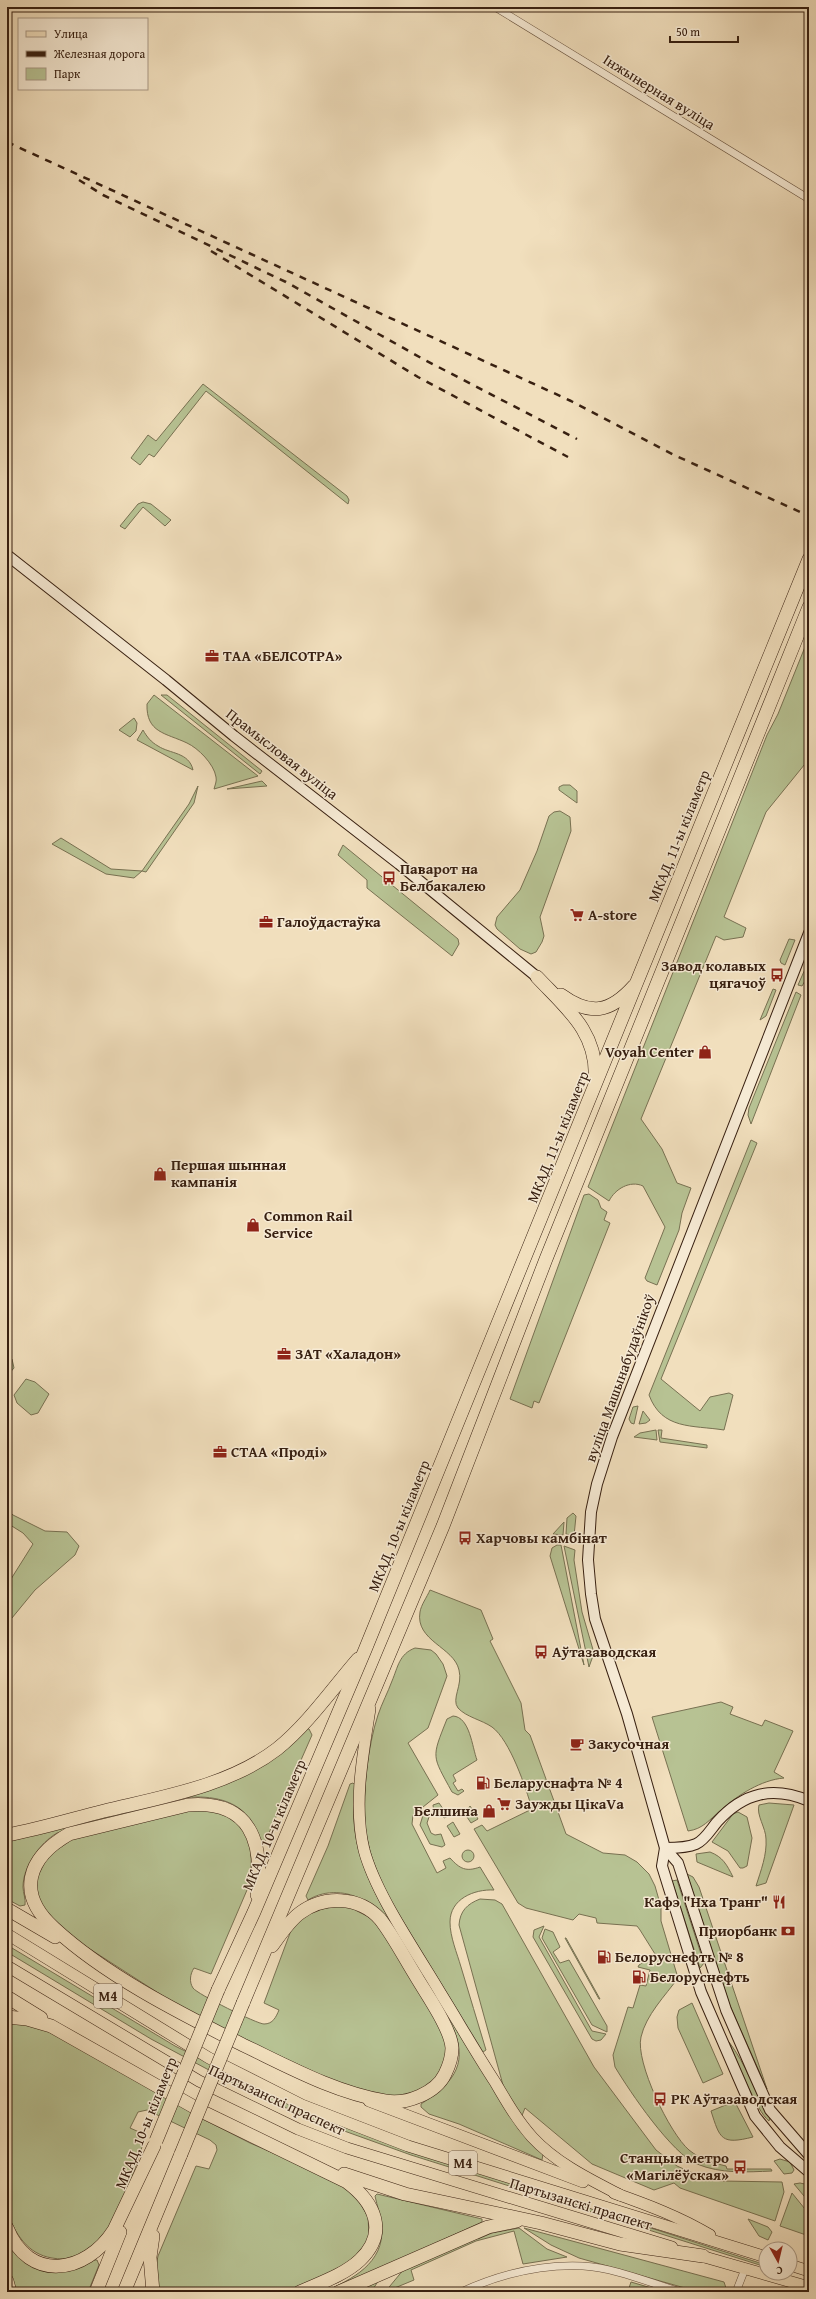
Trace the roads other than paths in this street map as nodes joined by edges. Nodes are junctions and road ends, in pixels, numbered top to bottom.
1 (495, 7) edge
2 (809, 199) edge
3 (7, 555) edge
4 (809, 559) edge
5 (809, 607) edge
6 (809, 933) edge
7 (537, 977) junction
8 (639, 980) junction
9 (594, 1090) junction
10 (480, 1370) joint
11 (365, 1650) junction
12 (372, 1693) junction
13 (809, 1801) edge
14 (7, 1835) edge
15 (666, 1848) junction
16 (7, 1909) edge
17 (254, 1912) junction
18 (7, 1934) edge
19 (85, 1953) junction
20 (7, 1966) edge
21 (258, 1968) junction
22 (7, 1997) edge
23 (7, 2017) edge
24 (98, 2052) junction
25 (329, 2085) junction
26 (155, 2143) junction
27 (809, 2155) edge
28 (315, 2165) junction
29 (809, 2172) edge
30 (620, 2195) junction
31 (157, 2214) junction
32 (541, 2223) junction
33 (7, 2228) edge
34 (726, 2245) junction
35 (758, 2255) edge
36 (703, 2256) junction
37 (798, 2267) edge
38 (745, 2269) junction
39 (809, 2270) edge
40 (7, 2281) edge
41 (809, 2287) edge
42 (10, 2292) edge
43 (96, 2292) edge
44 (124, 2292) edge
45 (153, 2292) edge
46 (300, 2292) edge
47 (339, 2292) edge
48 (461, 2292) edge
49 (681, 2292) edge
50 (736, 2292) edge

1 - 2 street, Інжынерная вуліца
3 - 7 main road, Прамысловая вуліца
4 - 8 highway, МКАД, 11-ы кіламетр
5 - 12 highway
6 - 15 main road, вуліца Машынабудаўнікоў
7 - 8 highway
7 - 9 highway
8 - 9 highway, МКАД, 11-ы кіламетр
9 - 10 highway, МКАД, 11-ы кіламетр
10 - 11 highway, МКАД, 10-ы кіламетр
11 - 14 highway
11 - 17 highway, МКАД, 10-ы кіламетр
12 - 21 highway
12 - 30 main road
13 - 15 main road
15 - 27 main road, вуліца Машынабудаўнікоў
15 - 29 main road, вуліца Машынабудаўнікоў
16 - 19 highway
17 - 19 highway
17 - 26 highway, МКАД, 10-ы кіламетр, bridge
18 - 34 main road, Партызанскі праспект / М4
19 - 25 highway
20 - 36 main road, Партызанскі праспект / М4
21 - 25 highway
21 - 31 highway, bridge
22 - 24 highway
23 - 24 highway
24 - 28 highway
25 - 30 main road
26 - 33 highway
26 - 43 highway, МКАД, 10-ы кіламетр
28 - 32 highway
28 - 46 highway
30 - 34 main road
31 - 44 highway
31 - 45 highway
32 - 36 highway
32 - 47 highway
34 - 35 main road, Партызанскі праспект / М4
36 - 38 main road, Партызанскі праспект / М4
37 - 39 main road
38 - 41 main road, Партызанскі праспект / М4
38 - 50 street
40 - 42 highway
48 - 49 street

